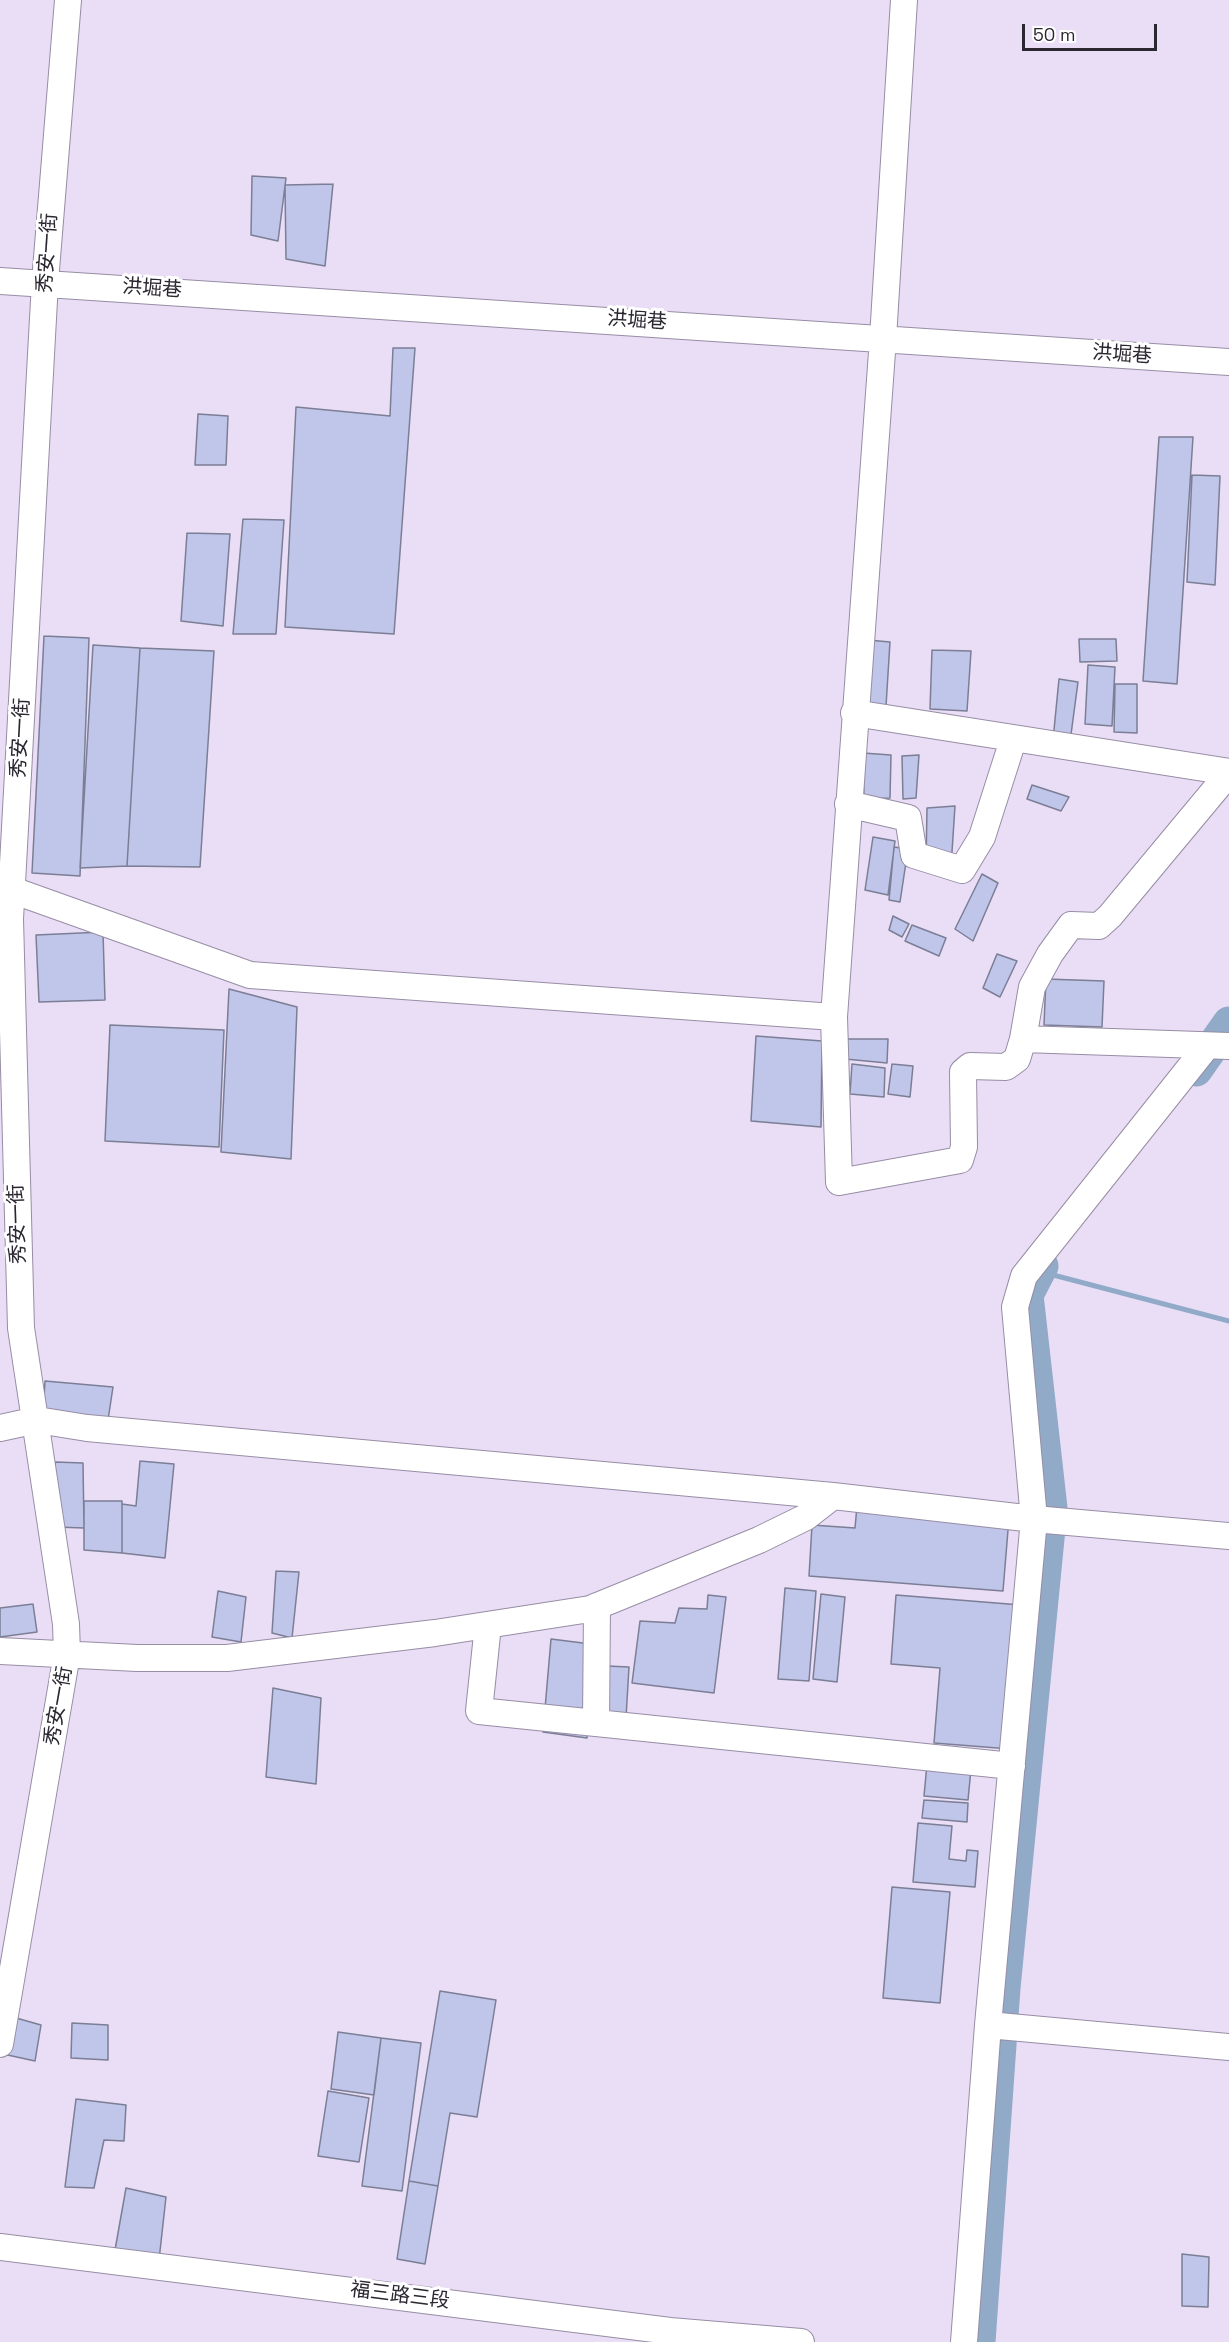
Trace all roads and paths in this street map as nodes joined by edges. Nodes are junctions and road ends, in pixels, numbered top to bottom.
1 (68, 0) edge
2 (904, 0) edge
3 (0, 281) edge
4 (45, 282) junction
5 (883, 338) junction
6 (1229, 362) edge
7 (854, 713) junction
8 (1013, 740) junction
9 (1229, 772) edge
10 (848, 804) junction
11 (12, 890) junction
12 (5, 917) edge
13 (834, 1017) junction
14 (1023, 1039) junction
15 (1218, 1046) edge
16 (37, 1420) junction
17 (0, 1428) edge
18 (833, 1496) junction
19 (1034, 1519) junction
20 (1229, 1536) edge
21 (597, 1606) junction
22 (488, 1625) junction
23 (0, 1651) edge
24 (67, 1654) junction
25 (596, 1723) junction
26 (1012, 1766) junction
27 (988, 2025) junction
28 (0, 2044) edge
29 (1229, 2047) edge
30 (0, 2247) edge
31 (630, 2334) edge
32 (801, 2342) edge
33 (964, 2342) edge

1 - 4 street, 秀安一街
2 - 5 street
3 - 4 street, 洪堀巷
4 - 5 street, 洪堀巷
4 - 11 street, 秀安一街
5 - 6 street, 洪堀巷
5 - 7 street
7 - 8 street
7 - 10 street
8 - 9 street
8 - 10 street
9 - 14 street
10 - 13 street
11 - 12 street, 秀安一街
11 - 13 street
12 - 16 street, 秀安一街
13 - 14 street
14 - 15 street
15 - 19 street
16 - 17 street
16 - 18 street
16 - 24 street, 秀安一街
18 - 19 street
18 - 21 street
19 - 20 street
19 - 26 street
21 - 22 street
21 - 25 street
22 - 24 street
22 - 25 street
23 - 24 street
24 - 28 street, 秀安一街
25 - 26 street
26 - 27 street
27 - 29 street
27 - 33 street
30 - 31 street, 福三路三段
31 - 32 street, 福三路三段

